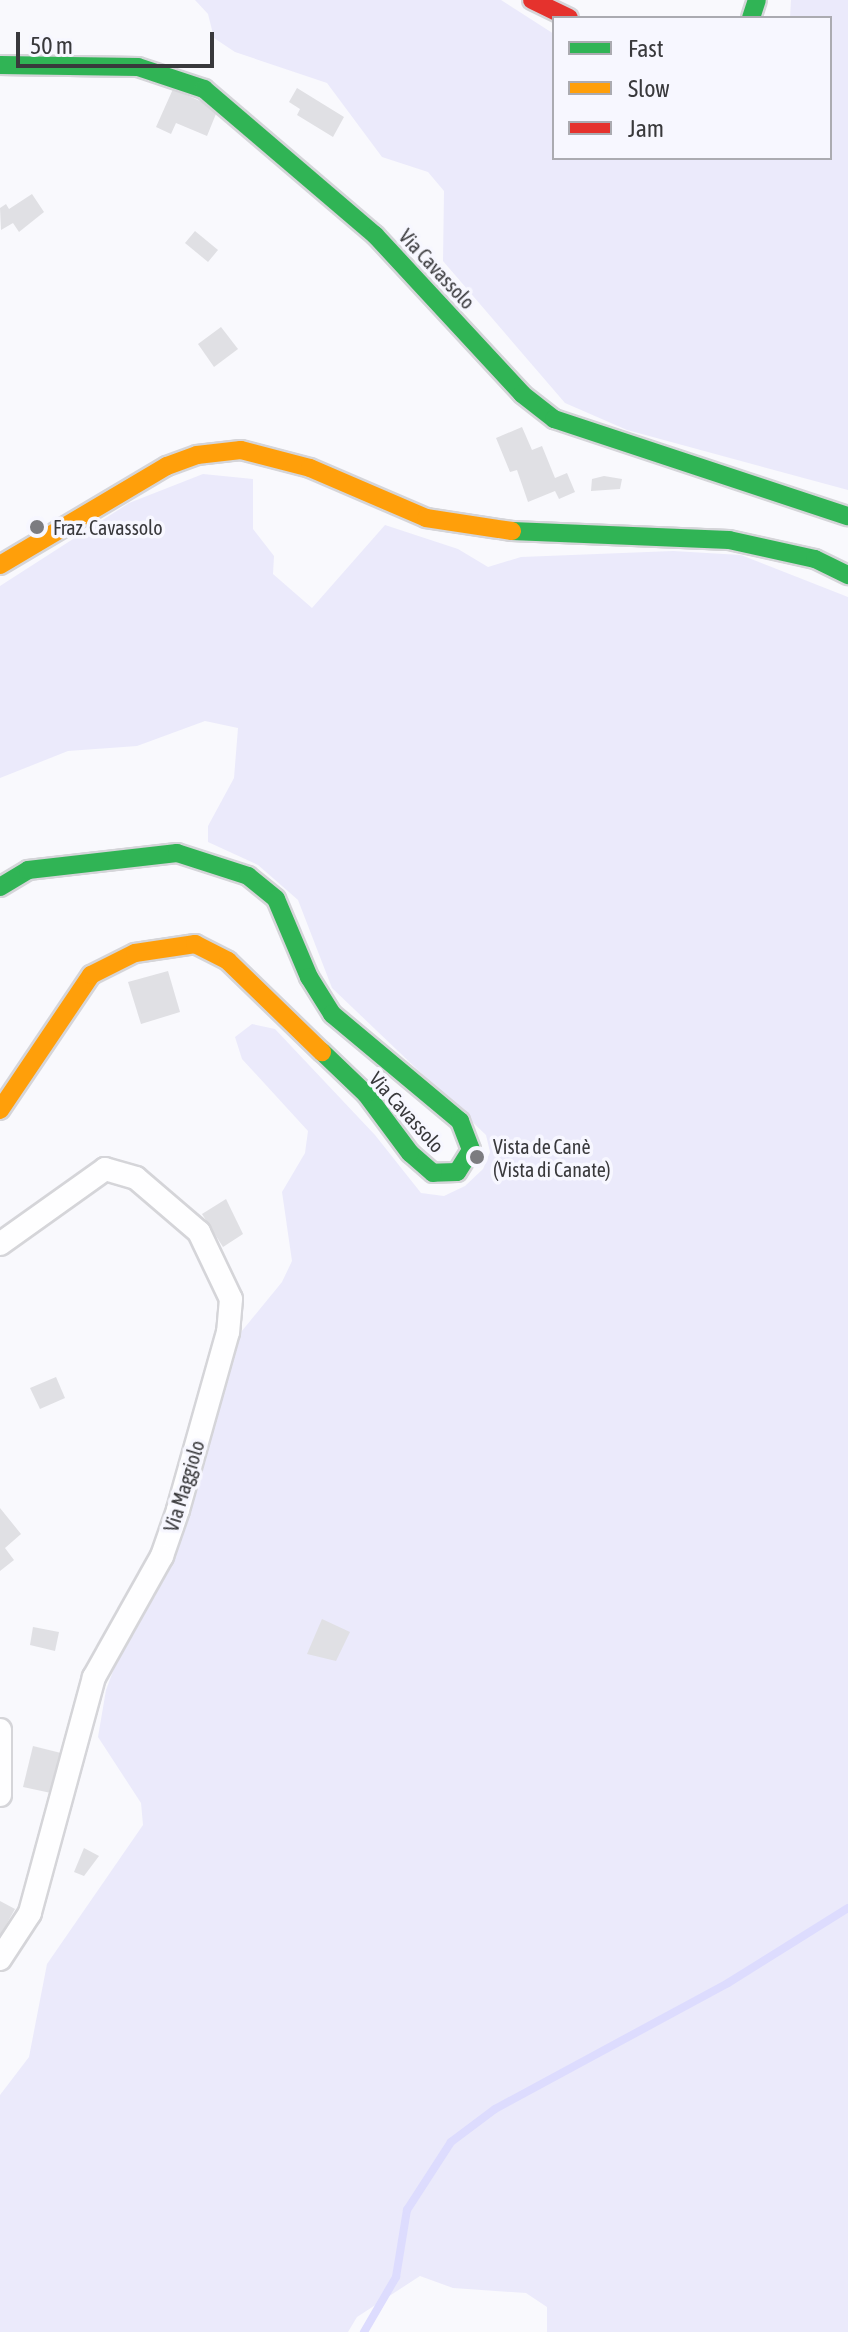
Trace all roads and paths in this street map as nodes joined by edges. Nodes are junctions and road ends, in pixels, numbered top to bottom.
1 (532, 0) edge
2 (565, 16) edge
3 (0, 65) edge
4 (848, 516) edge
5 (0, 565) edge
6 (848, 575) edge
7 (0, 887) edge
8 (0, 1110) edge
9 (0, 1244) edge
10 (0, 1730) edge
11 (0, 1795) edge
12 (0, 1959) edge

1 - 2 main road
3 - 4 main road, Via Cavassolo
5 - 6 main road
7 - 8 main road, Via Cavassolo
9 - 12 street, Via Maggiolo
10 - 11 street

